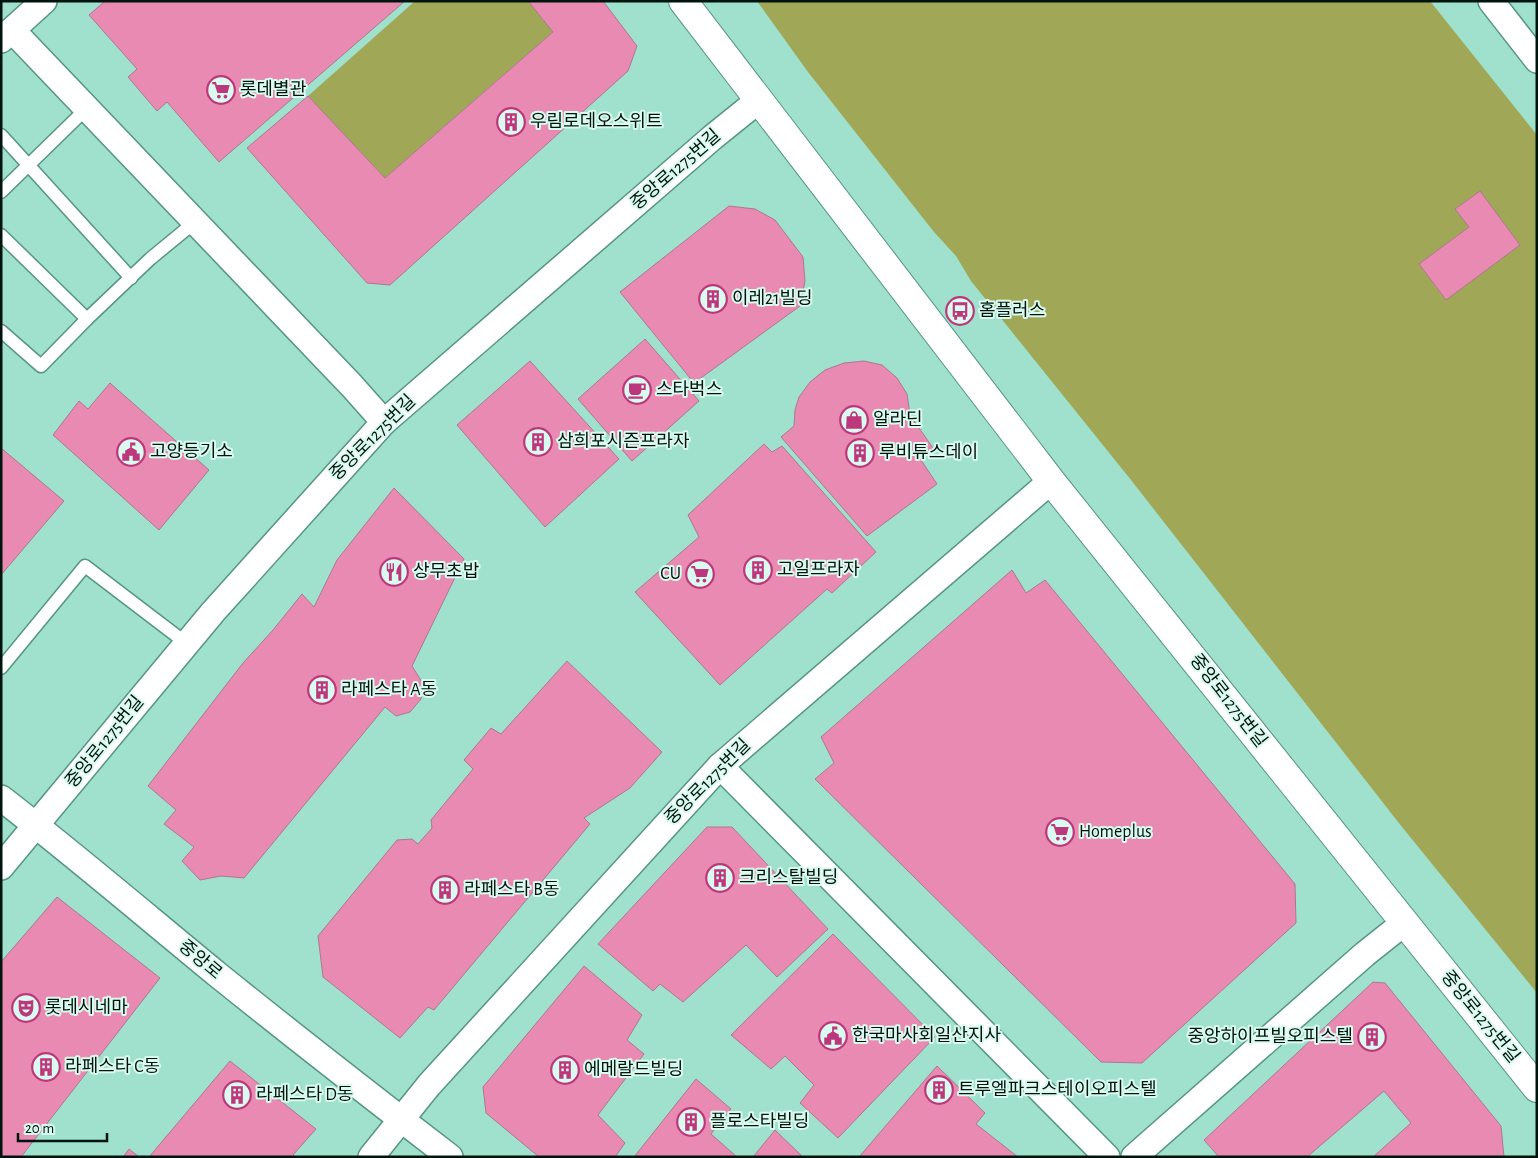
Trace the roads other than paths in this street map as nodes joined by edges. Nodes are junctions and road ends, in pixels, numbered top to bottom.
1 (44, 1) edge
2 (682, 1) edge
3 (1491, 1) edge
4 (7, 35) edge
5 (1537, 60) edge
6 (759, 100) junction
7 (87, 108) junction
8 (1, 136) edge
9 (28, 165) junction
10 (1, 192) edge
11 (195, 222) junction
12 (1, 234) edge
13 (131, 278) junction
14 (87, 319) junction
15 (1, 331) edge
16 (384, 422) junction
17 (1051, 481) junction
18 (186, 643) junction
19 (1, 668) edge
20 (720, 766) junction
21 (1, 798) edge
22 (35, 825) junction
23 (1, 867) edge
24 (1404, 923) junction
25 (1537, 1088) edge
26 (401, 1119) junction
27 (371, 1157) edge
28 (450, 1157) edge
29 (1107, 1157) edge
30 (1134, 1157) edge

1 - 4 street
2 - 6 main road, 중앙로1275번길
3 - 5 street
4 - 7 street
6 - 16 street, 중앙로1275번길
6 - 17 main road, 중앙로1275번길
7 - 9 lane
7 - 11 street
8 - 9 lane
9 - 10 lane
9 - 13 lane
11 - 13 lane
11 - 16 street
12 - 14 lane
13 - 14 lane
14 - 15 lane
16 - 18 street, 중앙로1275번길
17 - 20 street, 중앙로1275번길
17 - 24 main road, 중앙로1275번길
18 - 19 lane
18 - 22 street, 중앙로1275번길
20 - 26 street, 중앙로1275번길
20 - 29 street
21 - 22 street, 중앙로
22 - 23 street, 중앙로1275번길
22 - 26 street, 중앙로
24 - 25 main road, 중앙로1275번길
24 - 30 street
26 - 27 street, 중앙로1275번길
26 - 28 street, 중앙로

